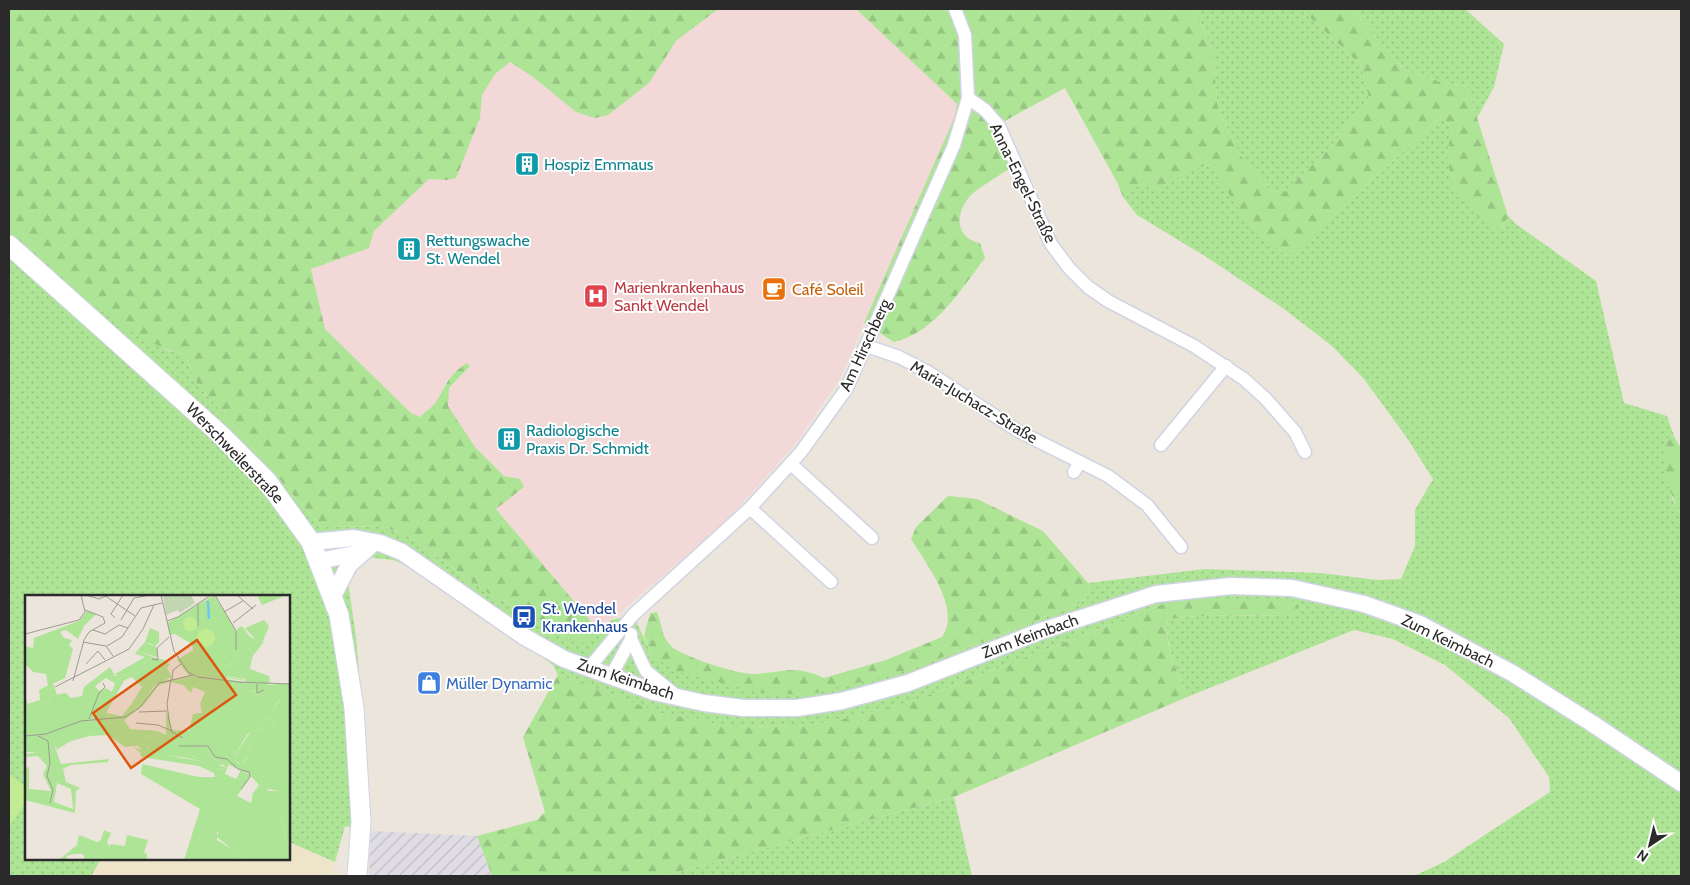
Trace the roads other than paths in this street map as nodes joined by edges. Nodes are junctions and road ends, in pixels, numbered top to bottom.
1 (955, 9) edge
2 (968, 98) junction
3 (9, 245) edge
4 (867, 346) junction
5 (1226, 366) junction
6 (1162, 445) dead end
7 (1305, 452) dead end
8 (791, 464) junction
9 (750, 508) junction
10 (872, 538) dead end
11 (311, 542) junction
12 (374, 542) junction
13 (1181, 547) dead end
14 (360, 553) junction
15 (318, 561) junction
16 (831, 582) dead end
17 (332, 598) junction
18 (633, 615) junction
19 (631, 639) junction
20 (589, 668) junction
21 (611, 676) junction
22 (678, 697) junction
23 (1681, 783) edge
24 (357, 876) edge

1 - 2 street, Am Hirschberg
2 - 4 street, Am Hirschberg
2 - 5 street, Anna-Engel-Straße
3 - 11 main road, Werschweilerstraße
4 - 8 street, Am Hirschberg
4 - 13 street, Maria-Juchacz-Straße
5 - 6 street
5 - 7 street, Anna-Engel-Straße
8 - 9 street, Am Hirschberg
8 - 10 street
9 - 16 street
9 - 18 street, Am Hirschberg
11 - 12 street, Zum Keimbach
11 - 15 main road, Werschweilerstraße
12 - 14 street
12 - 20 street, Zum Keimbach
14 - 15 street
14 - 17 street
15 - 17 main road, Werschweilerstraße
17 - 24 main road, Werschweilerstraße
18 - 19 street
18 - 20 street, Am Hirschberg
19 - 21 street
19 - 22 street
20 - 21 street, Zum Keimbach
21 - 22 street, Zum Keimbach
22 - 23 street, Zum Keimbach

